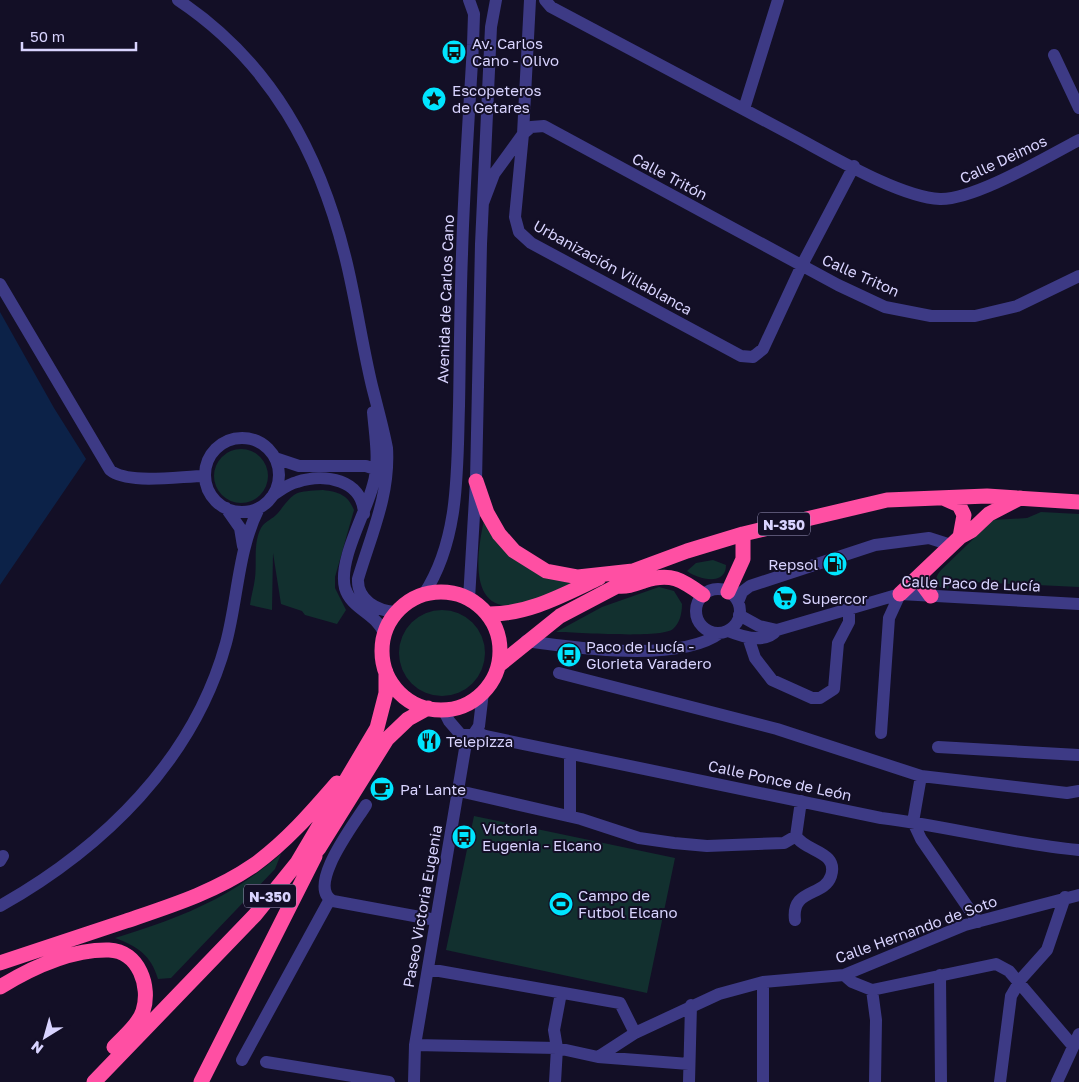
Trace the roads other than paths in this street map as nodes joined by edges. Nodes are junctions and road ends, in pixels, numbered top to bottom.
1 (178, 0) edge
2 (469, 0) edge
3 (496, 0) edge
4 (529, 0) edge
5 (778, 0) edge
6 (548, 3) edge
7 (1054, 55) dead end
8 (1079, 108) edge
9 (744, 109) junction
10 (523, 134) junction
11 (1079, 140) edge
12 (854, 166) junction
13 (483, 203) junction
14 (802, 265) junction
15 (1079, 276) edge
16 (0, 284) edge
17 (372, 387) junction
18 (274, 458) junction
19 (375, 469) junction
20 (205, 476) junction
21 (476, 481) junction
22 (273, 495) junction
23 (939, 496) junction
24 (1021, 498) junction
25 (1079, 502) edge
26 (226, 508) junction
27 (259, 508) junction
28 (364, 514) junction
29 (743, 534) junction
30 (955, 541) junction
31 (244, 549) junction
32 (922, 573) junction
33 (358, 579) junction
34 (614, 579) junction
35 (424, 594) junction
36 (900, 594) junction
37 (703, 595) junction
38 (931, 596) junction
39 (733, 597) junction
40 (469, 599) junction
41 (1079, 604) edge
42 (849, 608) junction
43 (396, 612) junction
44 (487, 614) junction
45 (739, 615) junction
46 (777, 630) junction
47 (724, 632) junction
48 (384, 633) junction
49 (748, 637) junction
50 (526, 641) junction
51 (498, 666) junction
52 (386, 672) junction
53 (559, 672) dead end
54 (483, 692) junction
55 (428, 708) junction
56 (443, 709) junction
57 (881, 733) dead end
58 (472, 734) junction
59 (938, 747) dead end
60 (364, 752) junction
61 (570, 754) junction
62 (1079, 755) edge
63 (921, 776) junction
64 (1079, 791) edge
65 (458, 792) junction
66 (801, 801) junction
67 (366, 805) dead end
68 (570, 816) junction
69 (912, 822) junction
70 (796, 836) junction
71 (319, 848) junction
72 (1079, 850) edge
73 (1079, 895) edge
74 (1065, 897) junction
75 (330, 899) junction
76 (0, 906) edge
77 (436, 920) junction
78 (795, 920) dead end
79 (978, 922) junction
80 (0, 963) edge
81 (428, 969) junction
82 (844, 975) junction
83 (940, 975) junction
84 (763, 982) junction
85 (1019, 983) junction
86 (4, 984) edge
87 (872, 990) junction
88 (561, 993) junction
89 (691, 1006) junction
90 (635, 1034) junction
91 (1079, 1034) edge
92 (415, 1045) junction
93 (1073, 1046) junction
94 (557, 1048) junction
95 (598, 1057) junction
96 (242, 1060) dead end
97 (266, 1062) dead end
98 (689, 1064) junction
99 (86, 1082) edge
100 (94, 1082) edge
101 (104, 1082) edge
102 (201, 1082) edge
103 (389, 1082) edge
104 (414, 1082) edge
105 (555, 1082) edge
106 (689, 1082) edge
107 (763, 1082) edge
108 (875, 1082) edge
109 (941, 1082) edge
110 (1000, 1082) edge
111 (1056, 1082) edge

1 - 17 street
2 - 35 street, Avenida de Carlos Cano
3 - 13 street
4 - 6 street, Calle Deimos
4 - 10 street, Urbanización Villablanca
5 - 9 street
6 - 9 street, Calle Deimos
7 - 8 street
9 - 12 street, Calle Deimos
10 - 13 street
10 - 14 street, Calle Tritón
10 - 14 street, Urbanización Villablanca
11 - 12 street, Calle Deimos
12 - 14 street, Urbanización Villablanca
13 - 21 street
14 - 15 street, Calle Triton
16 - 20 street
17 - 19 street
17 - 33 street
18 - 19 street
18 - 20 street
18 - 22 street
19 - 28 street
19 - 33 street
20 - 26 street
21 - 34 highway
21 - 40 street
22 - 27 street
22 - 28 street
23 - 24 highway, N-350
23 - 29 highway, N-350
23 - 30 highway
24 - 25 highway, N-350
24 - 30 highway
26 - 27 street
26 - 31 street
27 - 31 street
28 - 48 street
29 - 34 highway, N-350
29 - 39 highway
30 - 32 highway
30 - 39 street
31 - 76 street
32 - 36 highway
32 - 38 highway
33 - 43 street
34 - 37 highway
34 - 44 highway, N-350
34 - 50 highway, N-350
35 - 40 highway, N-350
35 - 43 highway, N-350
36 - 38 street, Calle Paco de Lucía
36 - 42 street, Calle Paco de Lucía
36 - 57 street
37 - 39 street
37 - 47 street
38 - 41 street, Calle Paco de Lucía
39 - 45 street
40 - 44 highway, N-350
42 - 46 street, Calle Paco de Lucía
42 - 49 street
43 - 48 highway, N-350
44 - 51 highway, N-350
45 - 46 street
45 - 47 street
46 - 49 street, Calle Paco de Lucía
47 - 49 street, Calle Paco de Lucía
47 - 50 street
48 - 52 highway, N-350
50 - 51 highway, N-350
51 - 54 highway, N-350
52 - 55 highway, N-350
52 - 60 highway, N-350
53 - 63 street
54 - 56 highway, N-350
54 - 58 street, Paseo Victoria Eugenia
55 - 56 highway, N-350
55 - 71 highway, N-350
56 - 58 street
58 - 61 street, Calle Ponce de León
58 - 65 street, Paseo Victoria Eugenia
59 - 62 street
60 - 80 highway
60 - 100 highway, N-350
61 - 66 street, Calle Ponce de León
61 - 68 street
63 - 64 street
63 - 69 street
65 - 68 street
65 - 77 street, Paseo Victoria Eugenia
66 - 69 street, Calle Ponce de León
66 - 70 street
67 - 75 street
68 - 70 street
69 - 72 street, Calle Ponce de León
69 - 79 street
70 - 78 street
71 - 101 highway, N-350
71 - 102 highway
73 - 74 street, Calle Hernando de Soto
74 - 79 street, Calle Hernando de Soto
74 - 85 street
75 - 77 street
75 - 96 street
77 - 81 street, Paseo Victoria Eugenia
79 - 82 street, Calle Hernando de Soto
81 - 88 street
81 - 92 street, Paseo Victoria Eugenia
82 - 84 street, Calle Hernando de Soto
82 - 87 street
83 - 85 street
83 - 87 street
83 - 109 street
84 - 89 street, Calle Hernando de Soto
84 - 107 street
85 - 93 street
85 - 110 street
86 - 99 highway
87 - 108 street
88 - 90 street
88 - 94 street
89 - 90 street, Calle Hernando de Soto
89 - 98 street
90 - 95 street, Calle Hernando de Soto
91 - 93 street
92 - 94 street
92 - 104 street, Paseo Victoria Eugenia
93 - 111 street
94 - 95 street
94 - 105 street
95 - 98 street
97 - 103 street
98 - 106 street

